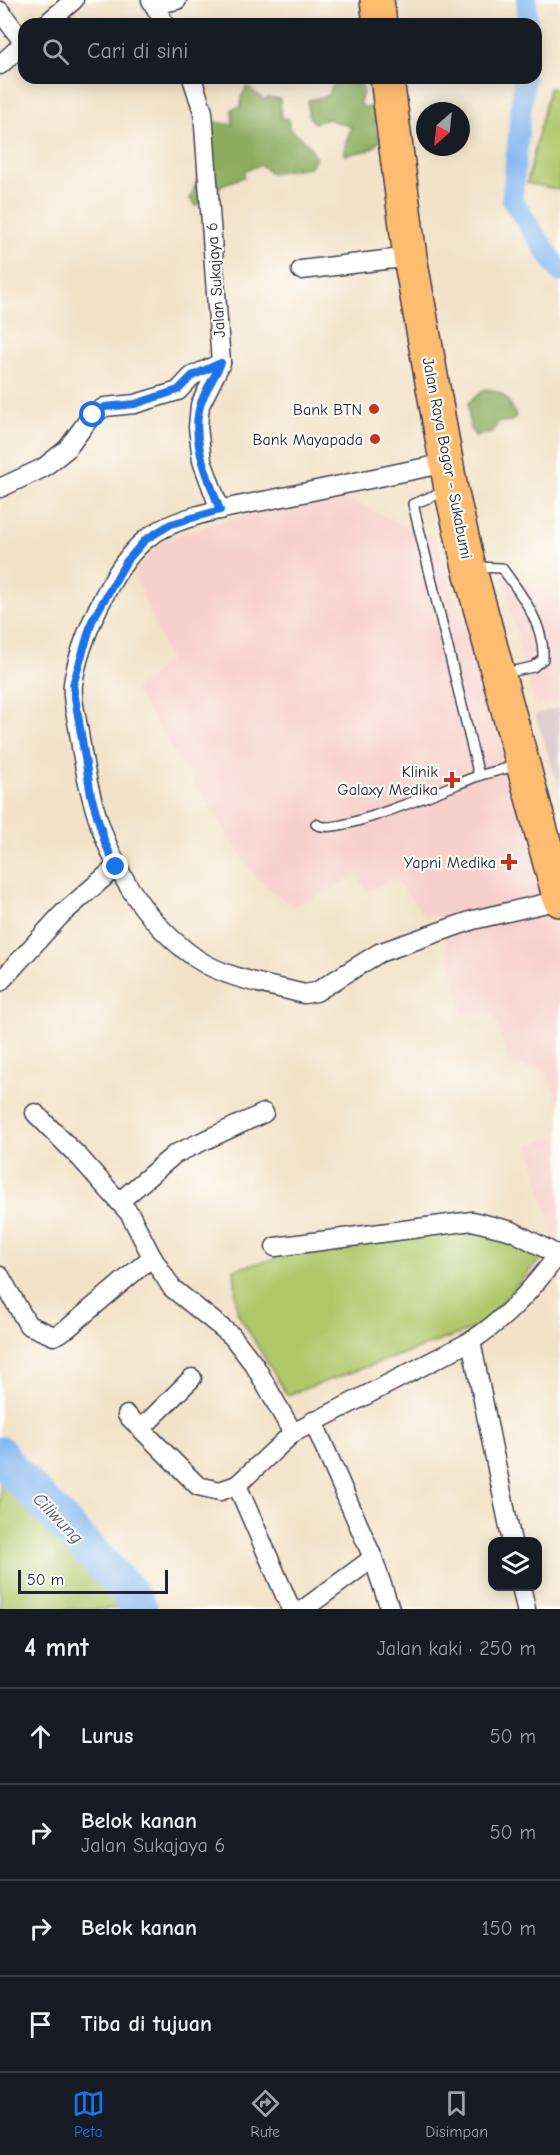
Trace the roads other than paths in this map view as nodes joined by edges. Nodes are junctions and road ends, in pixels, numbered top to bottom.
1 (74, 0) edge
2 (177, 0) edge
3 (377, 0) edge
4 (153, 2) edge
5 (0, 11) edge
6 (53, 18) edge
7 (162, 18) edge
8 (379, 18) edge
9 (18, 35) edge
10 (18, 48) edge
11 (0, 64) edge
12 (194, 84) edge
13 (388, 84) edge
14 (411, 257) junction
15 (301, 270) dead end
16 (221, 363) junction
17 (449, 476) junction
18 (0, 488) edge
19 (220, 510) junction
20 (469, 567) junction
21 (499, 674) junction
22 (524, 764) junction
23 (479, 776) junction
24 (316, 824) dead end
25 (116, 867) junction
26 (560, 900) edge
27 (0, 982) edge
28 (35, 1113) dead end
29 (264, 1113) dead end
30 (119, 1202) junction
31 (275, 1247) dead end
32 (559, 1256) edge
33 (152, 1257) junction
34 (0, 1276) edge
35 (471, 1341) junction
36 (192, 1378) dead end
37 (127, 1415) dead end
38 (313, 1421) junction
39 (142, 1428) junction
40 (293, 1433) junction
41 (237, 1485) junction
42 (511, 1537) edge
43 (373, 1558) junction
44 (522, 1591) edge
45 (291, 1609) edge
46 (304, 1609) edge
47 (390, 1609) edge
48 (526, 1609) edge

1 - 6 street
2 - 4 street
3 - 8 highway
4 - 7 street
5 - 9 street
10 - 11 street
12 - 16 street, Jalan Sukajaya 6
13 - 14 highway, Jalan Raya Bogor - Sukabumi
14 - 15 street
14 - 17 highway, Jalan Raya Bogor - Sukabumi
16 - 18 street
16 - 19 street
17 - 19 street
17 - 20 highway, Jalan Raya Bogor - Sukabumi
17 - 23 lane
19 - 25 street
20 - 21 highway, Jalan Raya Bogor - Sukabumi
20 - 21 lane
21 - 22 highway, Jalan Raya Bogor - Sukabumi
22 - 23 lane
22 - 26 highway, Jalan Raya Bogor - Sukabumi
23 - 24 lane
25 - 26 street
25 - 27 street
28 - 30 street
29 - 30 street
30 - 33 street
31 - 32 street
32 - 35 street
33 - 34 street
33 - 40 street
35 - 38 street
35 - 42 street
36 - 39 street
37 - 39 street
38 - 40 street
38 - 43 street
39 - 41 street
40 - 41 street
41 - 45 street
43 - 46 street
43 - 47 street
44 - 48 street

